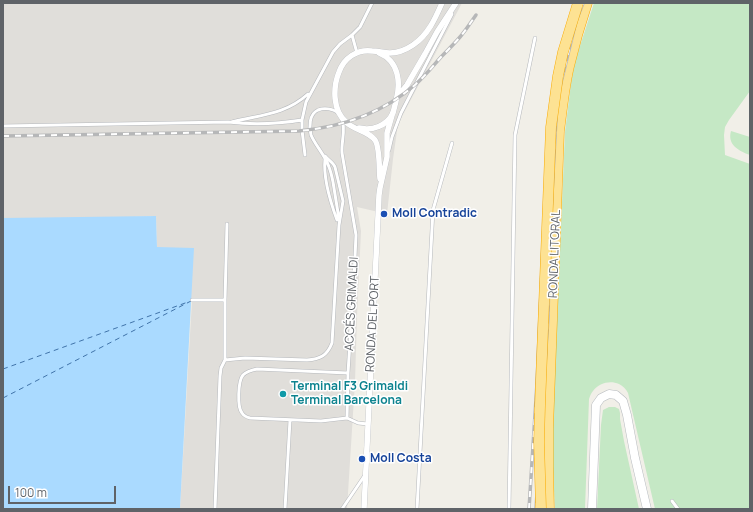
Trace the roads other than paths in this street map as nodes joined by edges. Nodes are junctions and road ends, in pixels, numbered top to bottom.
1 (372, 3) edge
2 (442, 3) edge
3 (456, 3) edge
4 (578, 3) edge
5 (587, 3) edge
6 (352, 35) junction
7 (535, 38) dead end
8 (375, 51) junction
9 (357, 53) junction
10 (312, 90) junction
11 (398, 96) junction
12 (393, 112) junction
13 (340, 114) junction
14 (302, 120) junction
15 (228, 122) junction
16 (3, 126) edge
17 (352, 126) junction
18 (452, 142) dead end
19 (305, 156) dead end
20 (325, 156) junction
21 (387, 157) junction
22 (380, 188) junction
23 (227, 224) dead end
24 (339, 225) junction
25 (192, 300) dead end
26 (225, 300) junction
27 (225, 360) junction
28 (348, 373) junction
29 (347, 418) junction
30 (290, 420) junction
31 (368, 424) junction
32 (366, 473) junction
33 (672, 501) dead end
34 (215, 509) edge
35 (285, 509) edge
36 (342, 509) edge
37 (364, 509) edge
38 (418, 509) edge
39 (509, 509) edge
40 (541, 509) edge
41 (550, 509) edge
42 (592, 509) edge
43 (647, 509) edge
44 (678, 509) edge

1 - 6 lane
2 - 8 street
3 - 11 street
3 - 21 lane
4 - 40 highway, RONDA LITORAL, bridge
5 - 41 highway, RONDA LITORAL
6 - 9 lane
6 - 10 lane
7 - 39 lane
8 - 9 street
8 - 11 street
9 - 13 street
10 - 14 lane
10 - 15 lane
11 - 12 street
12 - 17 street
12 - 21 street
13 - 17 street
13 - 20 lane
13 - 28 lane, ACCÉS GRIMALDI
14 - 15 lane
14 - 19 lane
15 - 16 lane
17 - 22 street
18 - 38 lane
20 - 24 lane
20 - 24 lane
20 - 24 lane
21 - 22 street
22 - 31 street, RONDA DEL PORT
23 - 26 lane
24 - 27 lane
25 - 26 lane
26 - 27 lane
27 - 34 lane
28 - 29 lane, ACCÉS GRIMALDI
28 - 30 lane
29 - 30 lane
29 - 31 lane
30 - 35 lane
31 - 32 street, RONDA DEL PORT
32 - 36 lane
32 - 37 street, RONDA DEL PORT
33 - 44 lane
42 - 43 street

